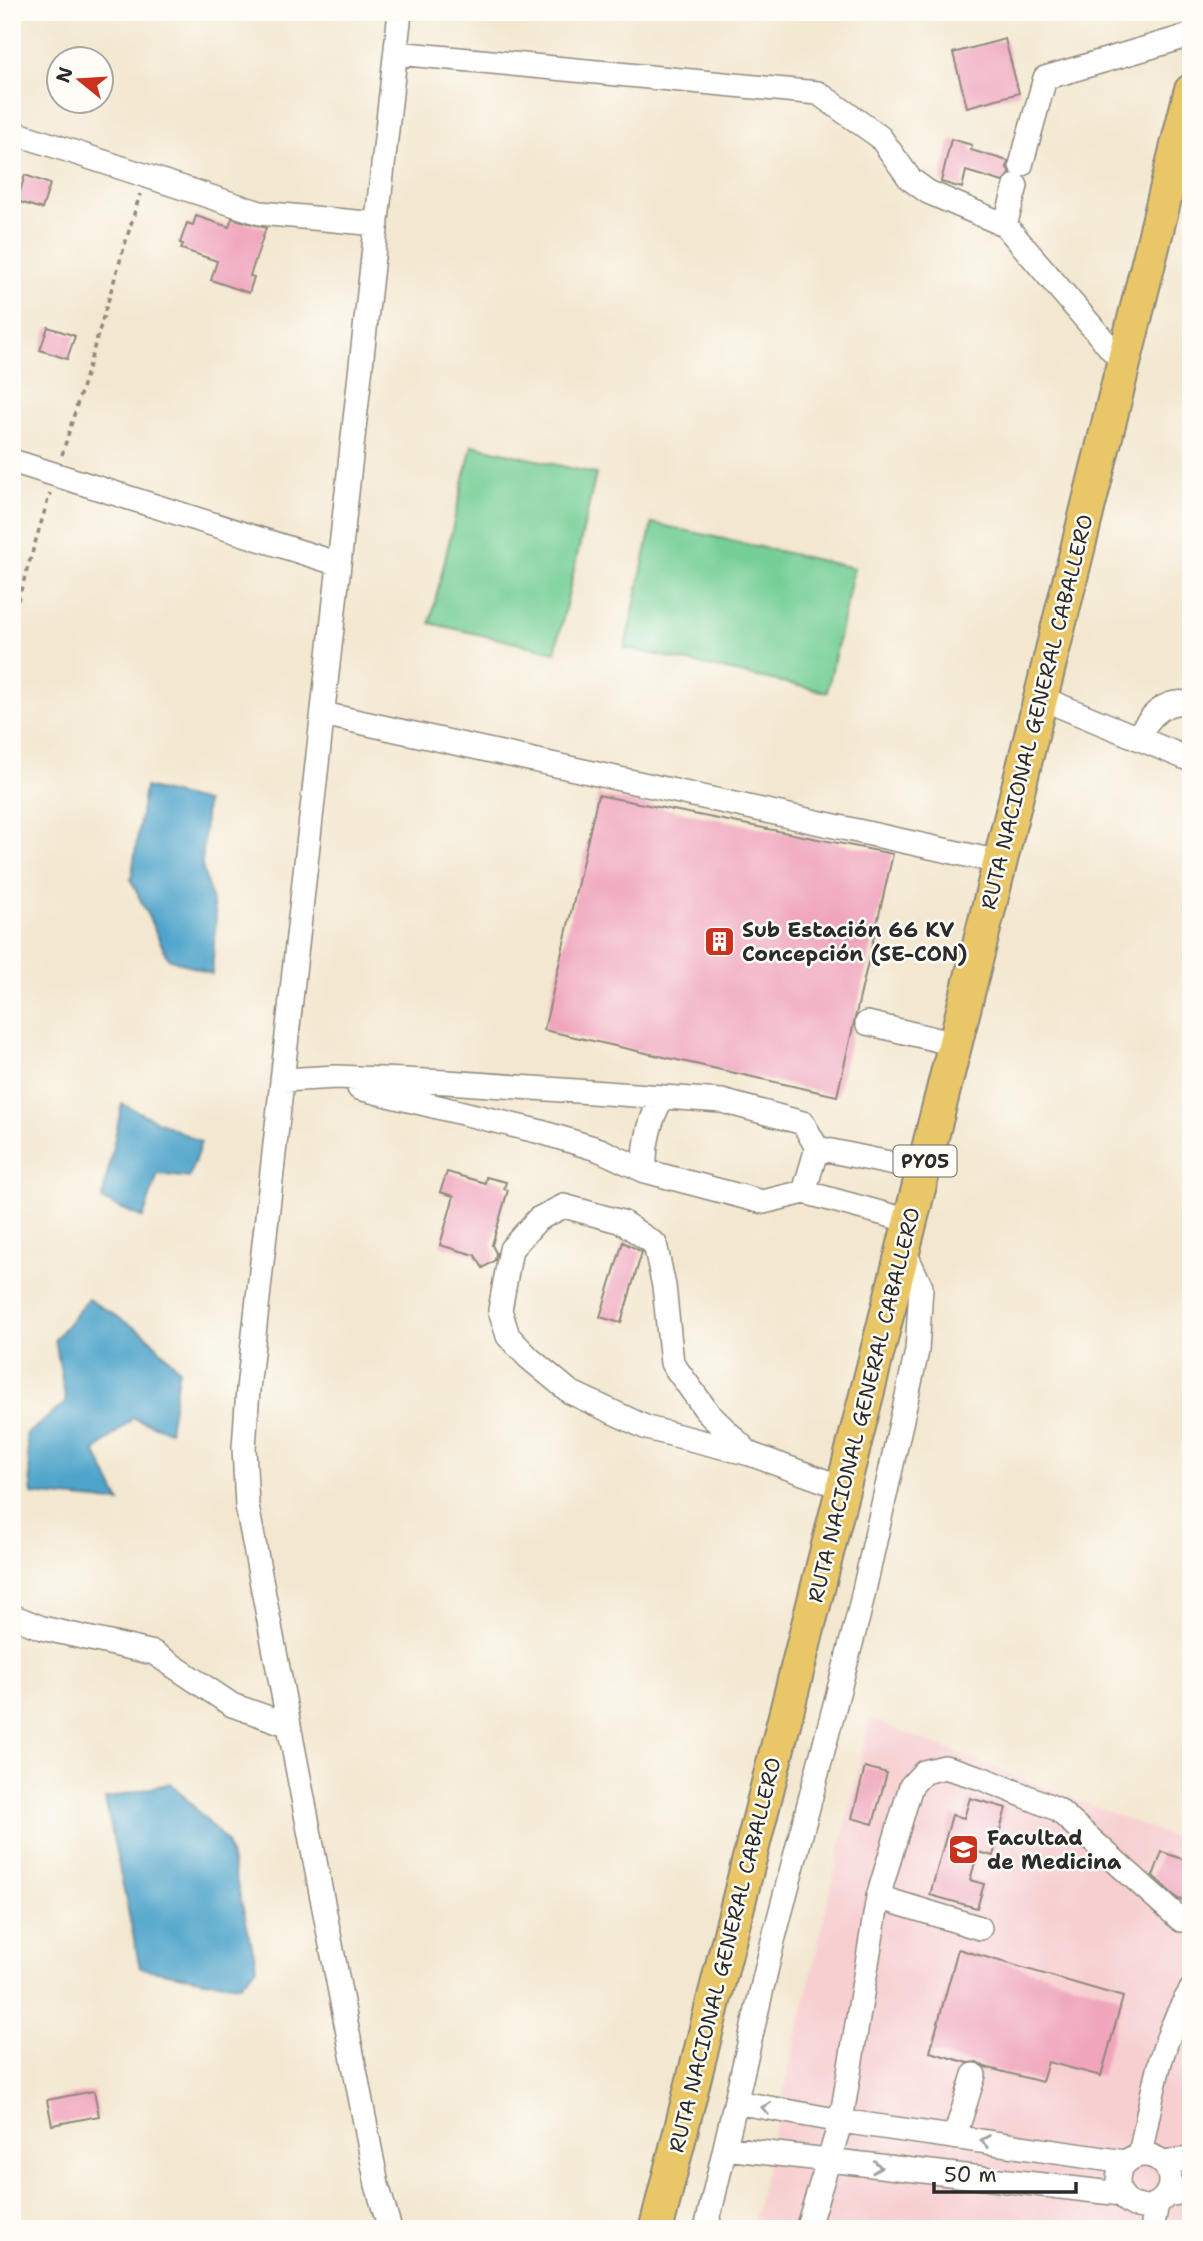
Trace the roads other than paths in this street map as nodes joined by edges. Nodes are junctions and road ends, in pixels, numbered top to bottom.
1 (400, 12) edge
2 (1191, 35) edge
3 (396, 53) junction
4 (1191, 91) edge
5 (12, 132) edge
6 (377, 224) junction
7 (1005, 225) junction
8 (1124, 364) junction
9 (12, 461) edge
10 (340, 564) junction
11 (1041, 698) junction
12 (1191, 704) edge
13 (323, 714) junction
14 (1137, 738) junction
15 (1191, 760) edge
16 (999, 862) junction
17 (867, 1023) dead end
18 (955, 1044) junction
19 (326, 1078) junction
20 (283, 1080) junction
21 (662, 1097) junction
22 (817, 1147) junction
23 (923, 1170) junction
24 (645, 1171) junction
25 (804, 1192) junction
26 (907, 1235) junction
27 (750, 1454) junction
28 (844, 1488) junction
29 (12, 1616) edge
30 (289, 1725) junction
31 (878, 1897) junction
32 (1181, 1920) dead end
33 (980, 1928) dead end
34 (1191, 1990) edge
35 (975, 2075) dead end
36 (736, 2102) junction
37 (841, 2121) junction
38 (955, 2136) junction
39 (726, 2148) junction
40 (1133, 2159) junction
41 (1191, 2159) edge
42 (830, 2161) junction
43 (1163, 2162) junction
44 (1191, 2191) edge
45 (1121, 2194) junction
46 (1162, 2199) junction
47 (390, 2229) edge
48 (656, 2229) edge
49 (705, 2229) edge
50 (807, 2229) edge
51 (1152, 2229) edge

1 - 3 street
2 - 7 street
3 - 6 street
3 - 7 street
4 - 8 highway, RUTA NACIONAL GENERAL CABALLERO / PY05
5 - 6 street
6 - 10 street
7 - 8 street
8 - 11 highway, RUTA NACIONAL GENERAL CABALLERO / PY05
9 - 10 street
10 - 13 street
11 - 14 street
11 - 16 highway, RUTA NACIONAL GENERAL CABALLERO / PY05
12 - 14 street
13 - 16 street
13 - 20 street
14 - 15 street
16 - 18 highway, RUTA NACIONAL GENERAL CABALLERO / PY05
17 - 18 street
18 - 23 highway, RUTA NACIONAL GENERAL CABALLERO / PY05
19 - 20 street
19 - 21 street
19 - 24 street
20 - 30 street
21 - 22 street
21 - 24 street
22 - 23 street
22 - 25 street
23 - 26 highway, RUTA NACIONAL GENERAL CABALLERO / PY05
24 - 25 street
25 - 26 street
26 - 28 highway, RUTA NACIONAL GENERAL CABALLERO / PY05
26 - 36 street
27 - 27 street
27 - 28 street
28 - 48 highway, RUTA NACIONAL GENERAL CABALLERO / PY05
29 - 30 street
30 - 47 street
31 - 32 street
31 - 33 street
31 - 37 street
34 - 40 street
35 - 38 street
37 -> 36 street
36 - 39 street
37 - 38 street
37 - 42 street
40 -> 38 street
39 - 42 street
39 - 49 street
40 - 43 street
40 - 45 street
41 - 43 street
42 -> 45 street
42 - 50 street
43 - 46 street
44 - 46 street
45 - 46 street
46 - 51 street

